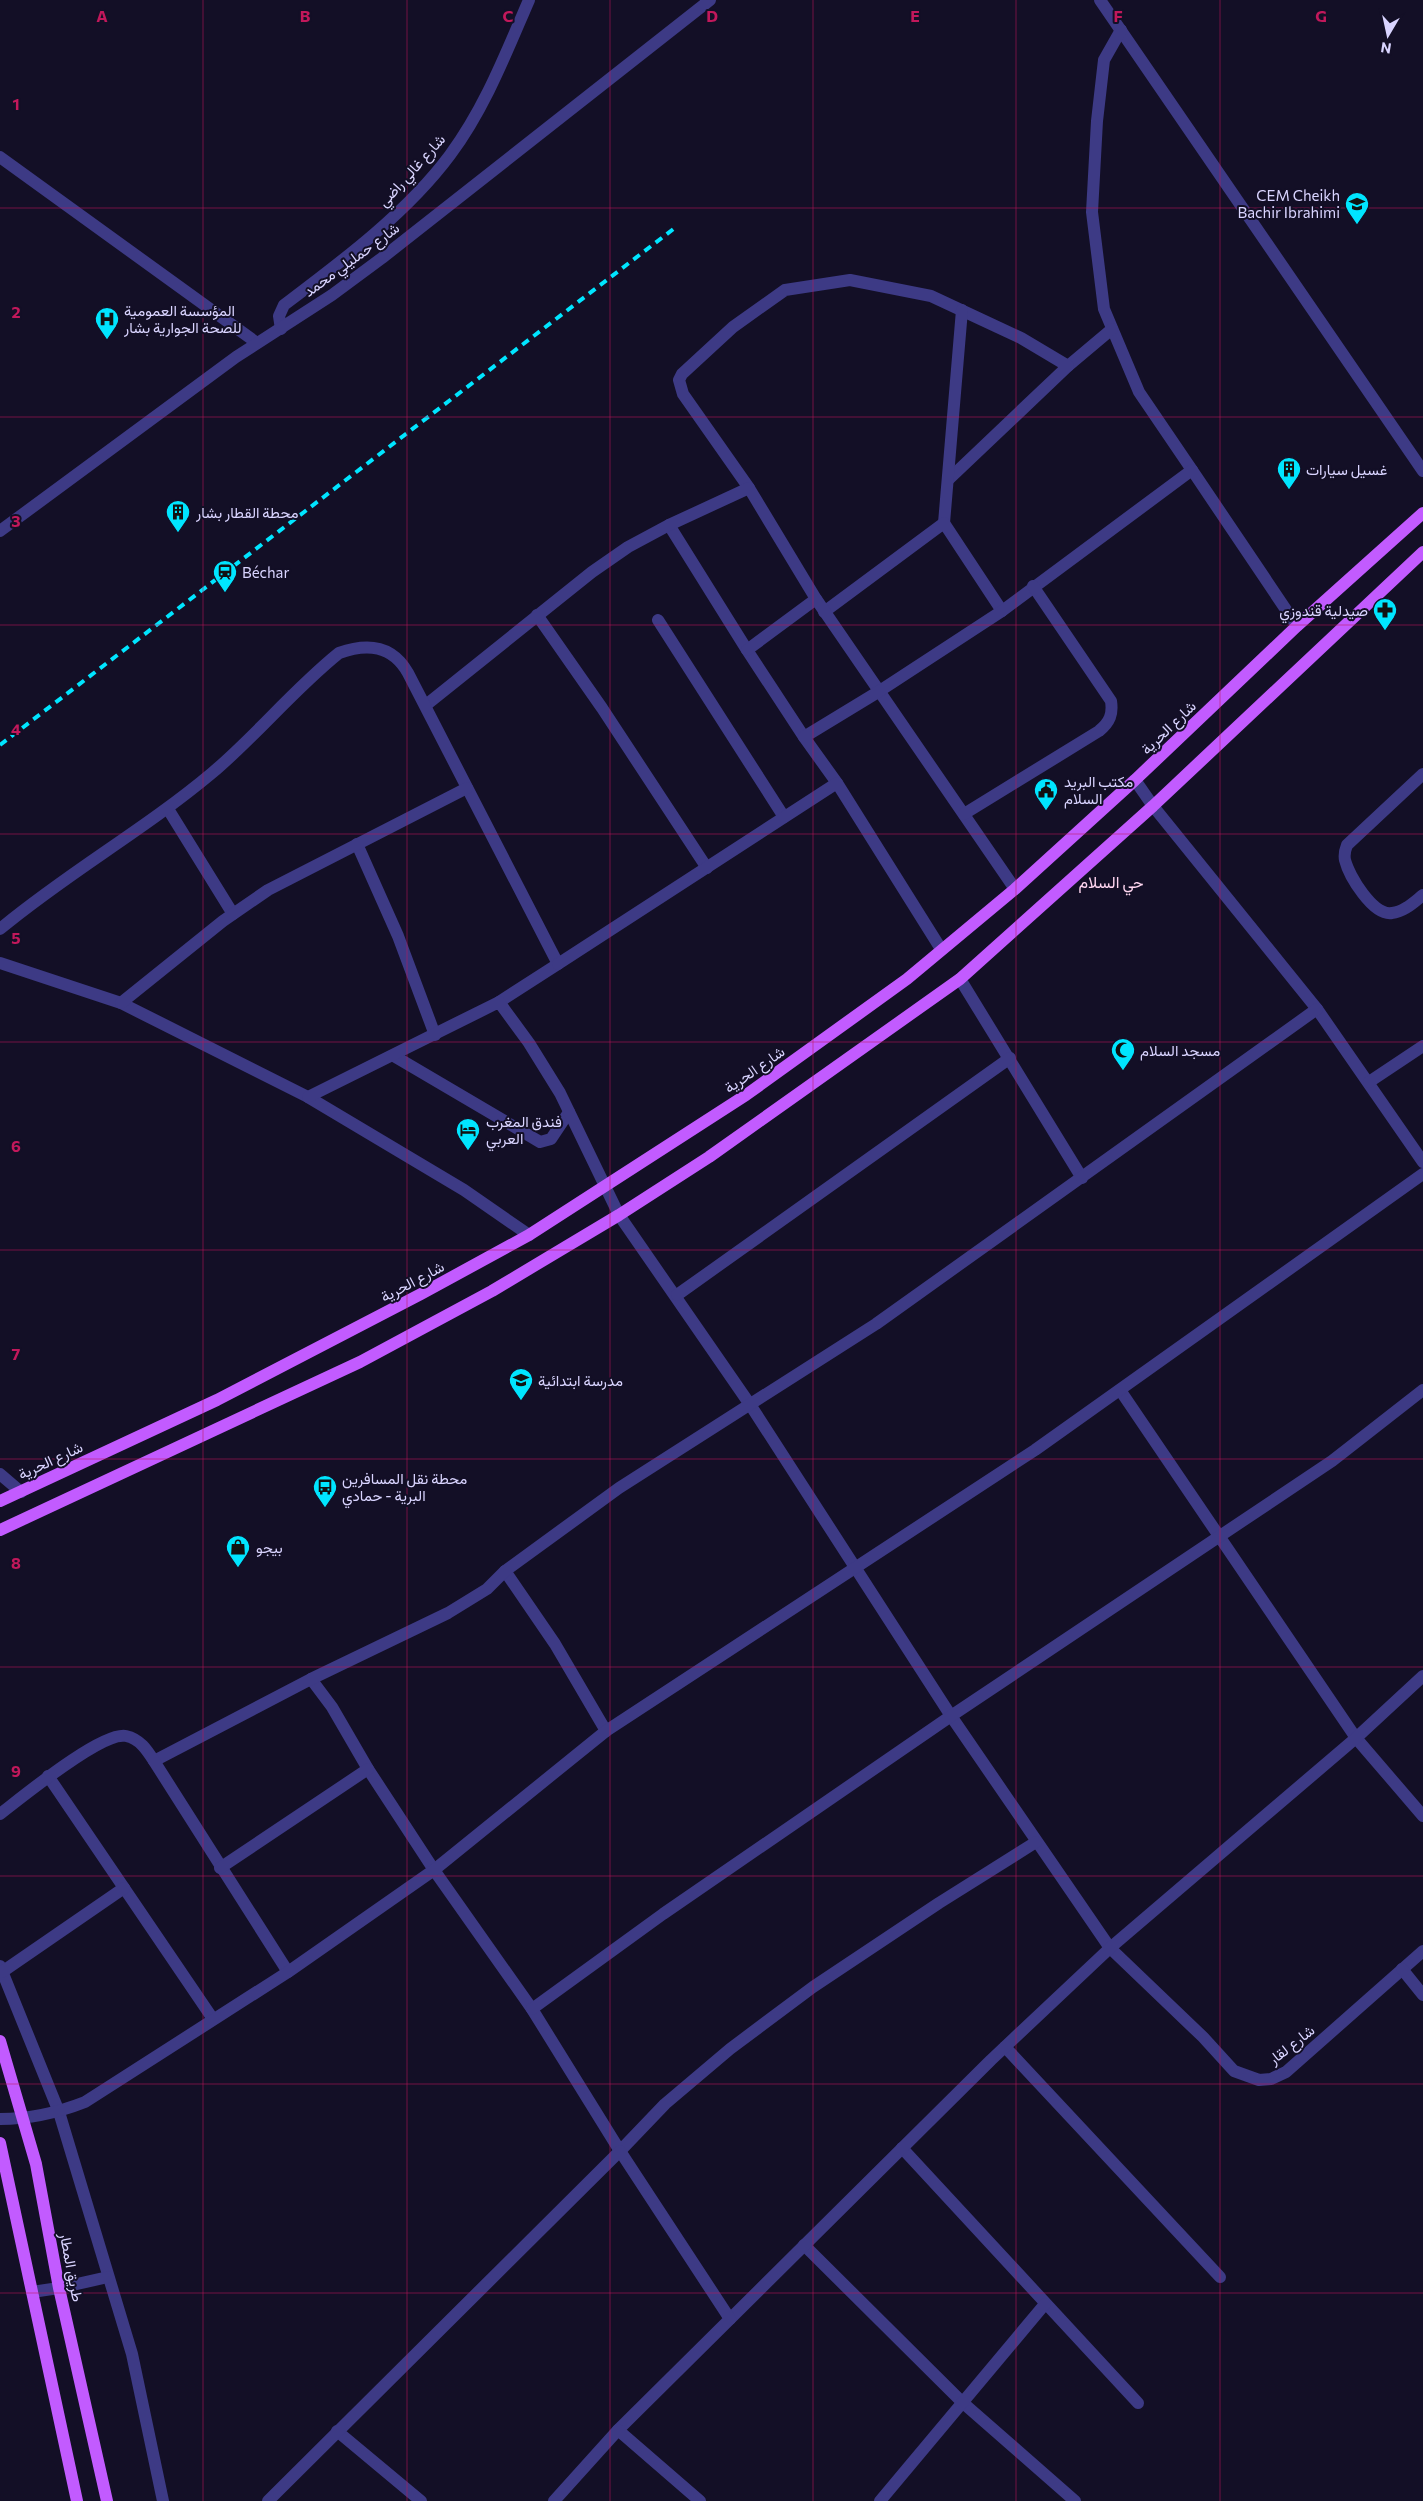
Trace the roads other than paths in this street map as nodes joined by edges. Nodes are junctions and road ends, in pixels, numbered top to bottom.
1 (529, 0) edge
2 (710, 0) edge
3 (1100, 0) edge
4 (1121, 30) junction
5 (0, 157) edge
6 (962, 310) junction
7 (281, 329) junction
8 (1112, 329) junction
9 (257, 342) junction
10 (1068, 366) junction
11 (1192, 470) junction
12 (1423, 471) edge
13 (948, 480) junction
14 (749, 488) junction
15 (1423, 513) edge
16 (944, 523) junction
17 (669, 525) junction
18 (0, 531) edge
19 (1423, 552) edge
20 (1032, 586) junction
21 (816, 599) junction
22 (1002, 610) junction
23 (824, 612) junction
24 (537, 615) junction
25 (658, 620) dead end
26 (1297, 626) junction
27 (747, 650) junction
28 (878, 692) junction
29 (426, 705) junction
30 (804, 736) junction
31 (1423, 774) edge
32 (1135, 780) junction
33 (837, 783) junction
34 (467, 788) junction
35 (1153, 806) junction
36 (168, 808) junction
37 (964, 814) junction
38 (784, 818) junction
39 (357, 844) junction
40 (707, 868) junction
41 (1015, 890) junction
42 (1423, 895) edge
43 (233, 914) junction
44 (0, 929) edge
45 (941, 950) junction
46 (0, 963) edge
47 (558, 964) junction
48 (960, 979) junction
49 (499, 1002) junction
50 (121, 1004) junction
51 (1316, 1009) junction
52 (434, 1035) junction
53 (1423, 1046) edge
54 (394, 1056) junction
55 (1010, 1058) junction
56 (1369, 1082) junction
57 (308, 1096) junction
58 (569, 1112) junction
59 (1423, 1162) edge
60 (1423, 1174) edge
61 (1082, 1178) junction
62 (605, 1186) junction
63 (619, 1215) junction
64 (530, 1235) junction
65 (677, 1295) junction
66 (1120, 1390) junction
67 (1423, 1390) edge
68 (751, 1406) junction
69 (0, 1474) edge
70 (21, 1492) junction
71 (0, 1501) edge
72 (0, 1530) edge
73 (1218, 1537) junction
74 (854, 1568) junction
75 (504, 1571) junction
76 (1423, 1676) edge
77 (311, 1679) junction
78 (951, 1716) junction
79 (606, 1731) junction
80 (1356, 1738) junction
81 (154, 1761) junction
82 (368, 1769) junction
83 (48, 1776) junction
84 (0, 1814) edge
85 (1423, 1816) edge
86 (1036, 1842) junction
87 (220, 1868) junction
88 (434, 1870) junction
89 (124, 1888) junction
90 (1110, 1948) junction
91 (1423, 1950) edge
92 (1, 1969) edge
93 (1402, 1969) junction
94 (288, 1972) junction
95 (1423, 1995) edge
96 (532, 2009) junction
97 (213, 2019) junction
98 (0, 2041) edge
99 (1005, 2047) junction
100 (59, 2112) junction
101 (0, 2119) edge
102 (24, 2119) junction
103 (0, 2143) edge
104 (902, 2148) junction
105 (620, 2151) junction
106 (804, 2245) junction
107 (108, 2276) junction
108 (1220, 2277) dead end
109 (59, 2288) junction
110 (32, 2292) junction
111 (1045, 2304) junction
112 (730, 2319) junction
113 (962, 2402) junction
114 (1138, 2403) dead end
115 (618, 2430) junction
116 (337, 2431) junction
117 (78, 2501) edge
118 (107, 2501) edge
119 (164, 2501) edge
120 (268, 2501) edge
121 (421, 2501) edge
122 (554, 2501) edge
123 (700, 2501) edge
124 (880, 2501) edge
125 (1075, 2501) edge

1 - 7 street, شارع غالي راضي
2 - 7 street, شارع حمليلي محمد
3 - 4 street
4 - 8 street
4 - 12 street
5 - 9 street
6 - 10 street
6 - 13 street
6 - 14 street
7 - 9 street, شارع حمليلي محمد
8 - 10 street
8 - 11 street
9 - 18 street, شارع حمليلي محمد
10 - 13 street
11 - 20 street
11 - 26 street
13 - 16 street
14 - 17 street
14 - 21 street
15 - 26 main road, شارع الحرية
16 - 22 street
16 - 23 street
17 - 24 street
17 - 27 street
19 - 35 main road
20 - 22 street
20 - 37 street
21 - 23 street
21 - 27 street
22 - 28 street
23 - 28 street
24 - 29 street
24 - 40 street
25 - 38 street
26 - 32 main road, شارع الحرية
27 - 30 street
28 - 30 street
28 - 37 street
29 - 34 street
29 - 36 street
30 - 33 street
31 - 42 street
32 - 35 street
32 - 41 main road, شارع الحرية
33 - 38 street
33 - 45 street
34 - 39 street
34 - 47 street
35 - 48 main road
35 - 51 street
36 - 43 street
36 - 44 street
37 - 41 street
38 - 40 street
39 - 43 street
39 - 52 street
40 - 47 street
41 - 45 main road, شارع الحرية
43 - 50 street
45 - 62 main road, شارع الحرية
46 - 50 street
47 - 49 street
48 - 55 street
48 - 63 main road
49 - 52 street
49 - 58 street, شارع لقار
50 - 57 street
51 - 56 street
51 - 61 street
52 - 54 street
53 - 56 street
54 - 57 street
54 - 58 street
55 - 61 street
55 - 65 street
56 - 59 street
57 - 64 street
58 - 62 street, شارع لقار
60 - 66 street
61 - 68 street
62 - 63 street, شارع لقار
62 - 64 main road, شارع الحرية
63 - 65 street, شارع لقار
63 - 72 main road
64 - 70 main road, شارع الحرية
65 - 68 street, شارع لقار
66 - 73 street
66 - 74 street
67 - 73 street
68 - 74 street, شارع لقار
68 - 75 street
69 - 70 street
70 - 71 main road, شارع الحرية
73 - 78 street
73 - 80 street
74 - 78 street, شارع لقار
74 - 79 street
75 - 77 street
75 - 79 street
76 - 80 street
77 - 81 street
77 - 82 street
78 - 86 street, شارع لقار
78 - 96 street
79 - 88 street
80 - 85 street
80 - 90 street
81 - 83 street
81 - 87 street
82 - 87 street
82 - 88 street
83 - 84 street
83 - 89 street
86 - 90 street, شارع لقار
86 - 105 street
87 - 94 street
88 - 94 street
88 - 96 street
89 - 92 street
89 - 97 street
90 - 93 street, شارع لقار
90 - 99 street
91 - 93 street, شارع لقار
92 - 100 street
93 - 95 street
94 - 97 street
96 - 105 street
97 - 100 street
98 - 102 main road, طريق المطار
99 - 104 street
99 - 108 street
100 - 102 street
100 - 107 street
101 - 102 street
102 - 109 main road, طريق المطار
103 - 110 main road
104 - 106 street
104 - 111 street
105 - 112 street
105 - 116 street
106 - 112 street
106 - 113 street
107 - 109 street
107 - 119 street
109 - 110 street
109 - 118 main road, طريق المطار
110 - 117 main road
111 - 113 street
111 - 114 street
112 - 115 street
113 - 124 street
113 - 125 street
115 - 122 street
115 - 123 street
116 - 120 street
116 - 121 street

